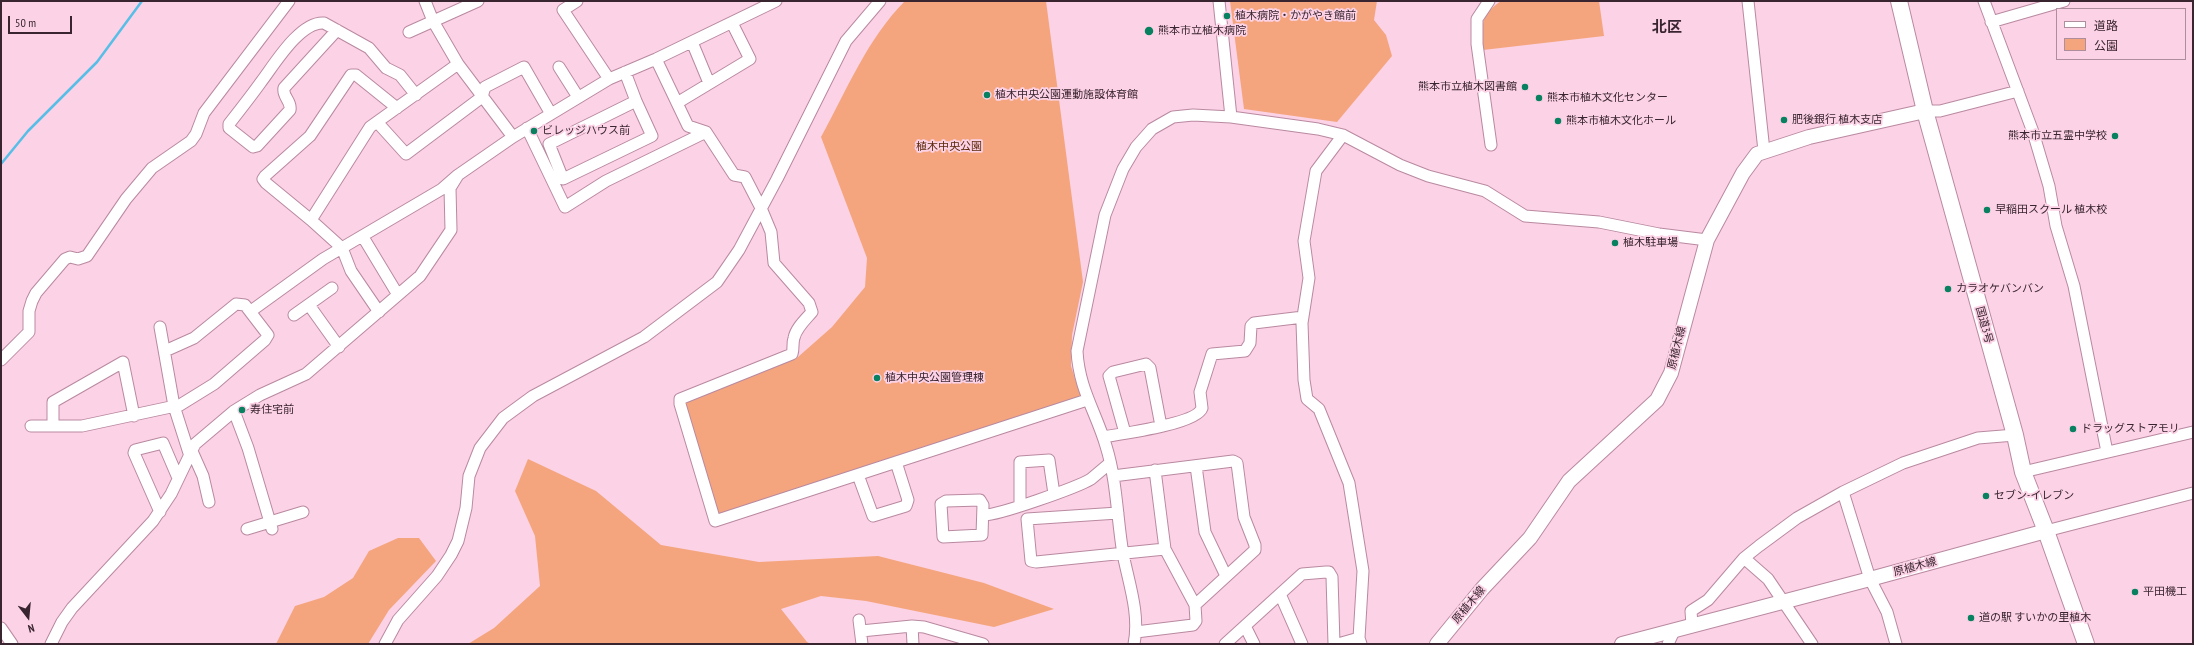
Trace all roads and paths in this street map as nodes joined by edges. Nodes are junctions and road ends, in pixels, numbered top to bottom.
1 (289, 1) edge
2 (425, 1) edge
3 (478, 1) edge
4 (577, 1) edge
5 (880, 1) edge
6 (1219, 1) edge
7 (1488, 1) edge
8 (1748, 1) edge
9 (1899, 1) edge
10 (1984, 1) edge
11 (2064, 1) edge
12 (769, 3) edge
13 (434, 21) junction
14 (1991, 22) junction
15 (732, 23) junction
16 (337, 30) junction
17 (409, 32) dead end
18 (692, 42) junction
19 (656, 59) junction
20 (458, 64) junction
21 (559, 67) dead end
22 (625, 72) junction
23 (609, 79) junction
24 (709, 83) junction
25 (2018, 91) junction
26 (416, 95) junction
27 (482, 97) junction
28 (578, 97) junction
29 (636, 101) junction
30 (678, 103) junction
31 (397, 108) junction
32 (1925, 111) junction
33 (551, 114) junction
34 (1231, 117) junction
35 (377, 122) junction
36 (527, 128) junction
37 (706, 132) junction
38 (1343, 136) junction
39 (513, 137) junction
40 (1491, 145) dead end
41 (1764, 151) junction
42 (458, 175) junction
43 (761, 208) junction
44 (311, 220) junction
45 (363, 237) junction
46 (1707, 240) junction
47 (342, 248) junction
48 (332, 288) dead end
49 (398, 295) junction
50 (309, 305) junction
51 (251, 312) junction
52 (379, 312) junction
53 (294, 315) dead end
54 (1303, 317) junction
55 (160, 327) dead end
56 (339, 347) junction
57 (165, 351) junction
58 (1, 360) edge
59 (1087, 400) junction
60 (174, 406) junction
61 (234, 411) junction
62 (134, 416) junction
63 (31, 426) dead end
64 (53, 426) junction
65 (1161, 426) junction
66 (2193, 432) edge
67 (1125, 433) junction
68 (2015, 435) junction
69 (1103, 437) junction
70 (190, 451) junction
71 (2107, 452) junction
72 (896, 462) junction
73 (1110, 463) junction
74 (1196, 466) junction
75 (1156, 470) junction
76 (2023, 472) junction
77 (858, 475) junction
78 (1113, 476) junction
79 (178, 478) junction
80 (1843, 492) junction
81 (2193, 493) edge
82 (1054, 494) junction
83 (209, 502) dead end
84 (1022, 505) junction
85 (160, 512) junction
86 (302, 512) dead end
87 (1118, 513) junction
88 (983, 516) junction
89 (1027, 519) junction
90 (271, 525) junction
91 (247, 529) dead end
92 (2046, 531) junction
93 (1165, 549) junction
94 (1124, 554) junction
95 (1744, 558) junction
96 (1226, 576) junction
97 (1870, 579) junction
98 (1280, 594) junction
99 (1784, 601) junction
100 (1195, 605) junction
101 (1692, 625) junction
102 (912, 626) junction
103 (1245, 626) junction
104 (1, 628) edge
105 (1674, 631) junction
106 (1136, 632) junction
107 (1360, 641) edge
108 (12, 644) edge
109 (51, 644) edge
110 (385, 644) edge
111 (862, 644) edge
112 (913, 644) edge
113 (983, 644) edge
114 (1134, 644) edge
115 (1225, 644) edge
116 (1254, 644) edge
117 (1302, 644) edge
118 (1334, 644) edge
119 (1338, 644) edge
120 (1437, 644) edge
121 (1622, 644) edge
122 (1668, 644) edge
123 (1812, 644) edge
124 (1896, 644) edge
125 (2086, 644) edge

1 - 58 street
2 - 13 street
3 - 13 street
4 - 23 street
5 - 43 street
6 - 34 street
7 - 40 street
8 - 41 street
9 - 32 highway, 国道3号
10 - 14 street
11 - 14 street
12 - 15 street
13 - 17 street
13 - 20 street
14 - 25 street
15 - 18 street
15 - 24 street
16 - 16 street
16 - 26 street
18 - 19 street
18 - 24 street
19 - 22 street
19 - 30 street
20 - 26 street
20 - 27 street
21 - 28 street
22 - 23 street
22 - 29 street
23 - 28 street
24 - 30 street
25 - 32 street
25 - 71 street
26 - 31 street
27 - 33 street
27 - 35 street
27 - 39 street
28 - 33 street
29 - 29 street
30 - 37 street
31 - 35 street
31 - 44 street
32 - 41 main road, 原植木線
32 - 68 highway, 国道3号
33 - 36 street
34 - 38 street
34 - 59 street
35 - 44 street
36 - 37 street
36 - 39 street
37 - 43 street
38 - 46 street
38 - 54 street
39 - 42 street
41 - 46 main road, 原植木線
42 - 45 street
42 - 49 street
43 - 77 street
43 - 110 street
44 - 47 street
45 - 47 street
45 - 49 street
46 - 120 main road, 原植木線
47 - 51 street
47 - 52 street
48 - 50 street
49 - 52 street
50 - 53 street
50 - 56 street
51 - 57 street
51 - 60 street
52 - 56 street
54 - 65 street
54 - 107 street
55 - 57 street
56 - 61 street
57 - 60 street
59 - 69 street
59 - 72 street
60 - 62 street
60 - 70 street
61 - 70 street
61 - 90 street
62 - 64 street
62 - 64 street
63 - 64 street
65 - 67 street
65 - 67 street
66 - 71 street
67 - 69 street
68 - 76 highway, 国道3号
68 - 80 street
69 - 73 street
70 - 79 street
70 - 83 street
71 - 76 street
72 - 77 street
72 - 77 street
73 - 78 street
73 - 82 street
74 - 75 street
74 - 96 street
74 - 96 street
75 - 78 street
75 - 93 street
76 - 92 highway, 国道3号
78 - 87 street
79 - 85 street
79 - 85 street
80 - 95 street
80 - 97 street
81 - 92 street
82 - 84 street
82 - 84 street
84 - 88 street
84 - 89 street
85 - 109 street
86 - 90 street
87 - 89 street
87 - 94 street
88 - 88 street
89 - 94 street
90 - 91 street
92 - 97 main road, 原植木線
92 - 125 highway, 国道3号
93 - 94 street
93 - 100 street
94 - 106 street
95 - 99 street
95 - 101 street
96 - 100 street
97 - 99 main road, 原植木線
97 - 124 street
98 - 103 street
98 - 117 street
98 - 118 street
99 - 101 main road, 原植木線
99 - 123 street
100 - 106 street
101 - 105 main road, 原植木線
102 - 111 street
102 - 112 street
102 - 113 street
103 - 115 street
103 - 116 street
104 - 108 street
105 - 121 main road, 原植木線
105 - 122 street
106 - 114 street
107 - 119 street

